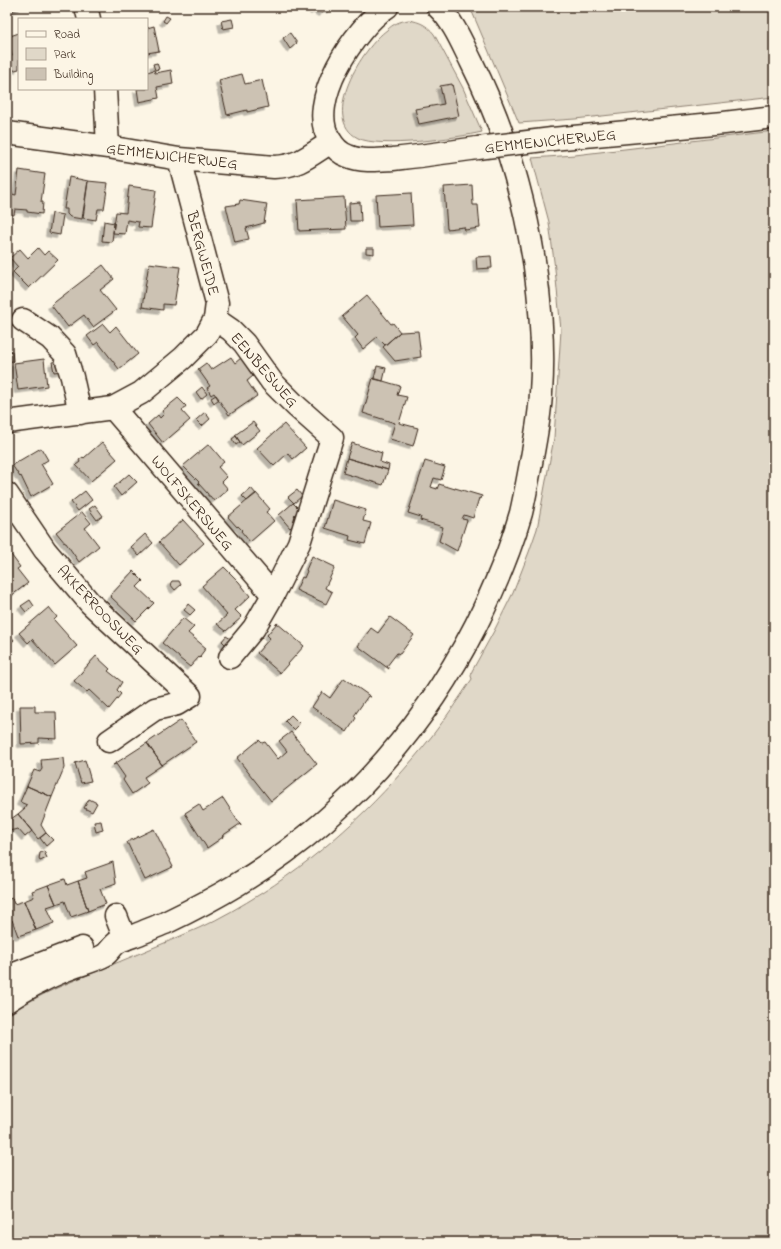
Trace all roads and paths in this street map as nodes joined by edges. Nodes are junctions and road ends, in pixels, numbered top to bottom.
1 (86, 7) edge
2 (387, 7) edge
3 (438, 7) edge
4 (88, 18) edge
5 (105, 90) edge
6 (774, 117) edge
7 (7, 133) edge
8 (331, 142) junction
9 (108, 147) junction
10 (179, 160) junction
11 (214, 319) junction
12 (23, 320) dead end
13 (113, 408) junction
14 (80, 413) junction
15 (7, 422) edge
16 (7, 494) edge
17 (273, 595) junction
18 (230, 657) dead end
19 (109, 741) dead end
20 (116, 916) dead end
21 (120, 941) junction
22 (7, 977) edge
23 (7, 1001) edge

1 - 4 main road
2 - 8 main road, GEMMENICHERWEG
3 - 21 main road
5 - 9 main road
6 - 8 main road, GEMMENICHERWEG, bridge
7 - 9 main road, GEMMENICHERWEG
8 - 10 main road, GEMMENICHERWEG
9 - 10 main road, GEMMENICHERWEG
10 - 11 main road, BERGWEIDE
11 - 13 main road, BERGWEIDE
11 - 17 main road, EENBESWEG
12 - 14 main road
13 - 14 main road, BERGWEIDE
13 - 17 main road, WOLFSKERSWEG
14 - 15 main road, BERGWEIDE
16 - 19 main road, AKKERROOSWEG
17 - 18 main road
20 - 21 main road
21 - 22 main road
21 - 23 main road

